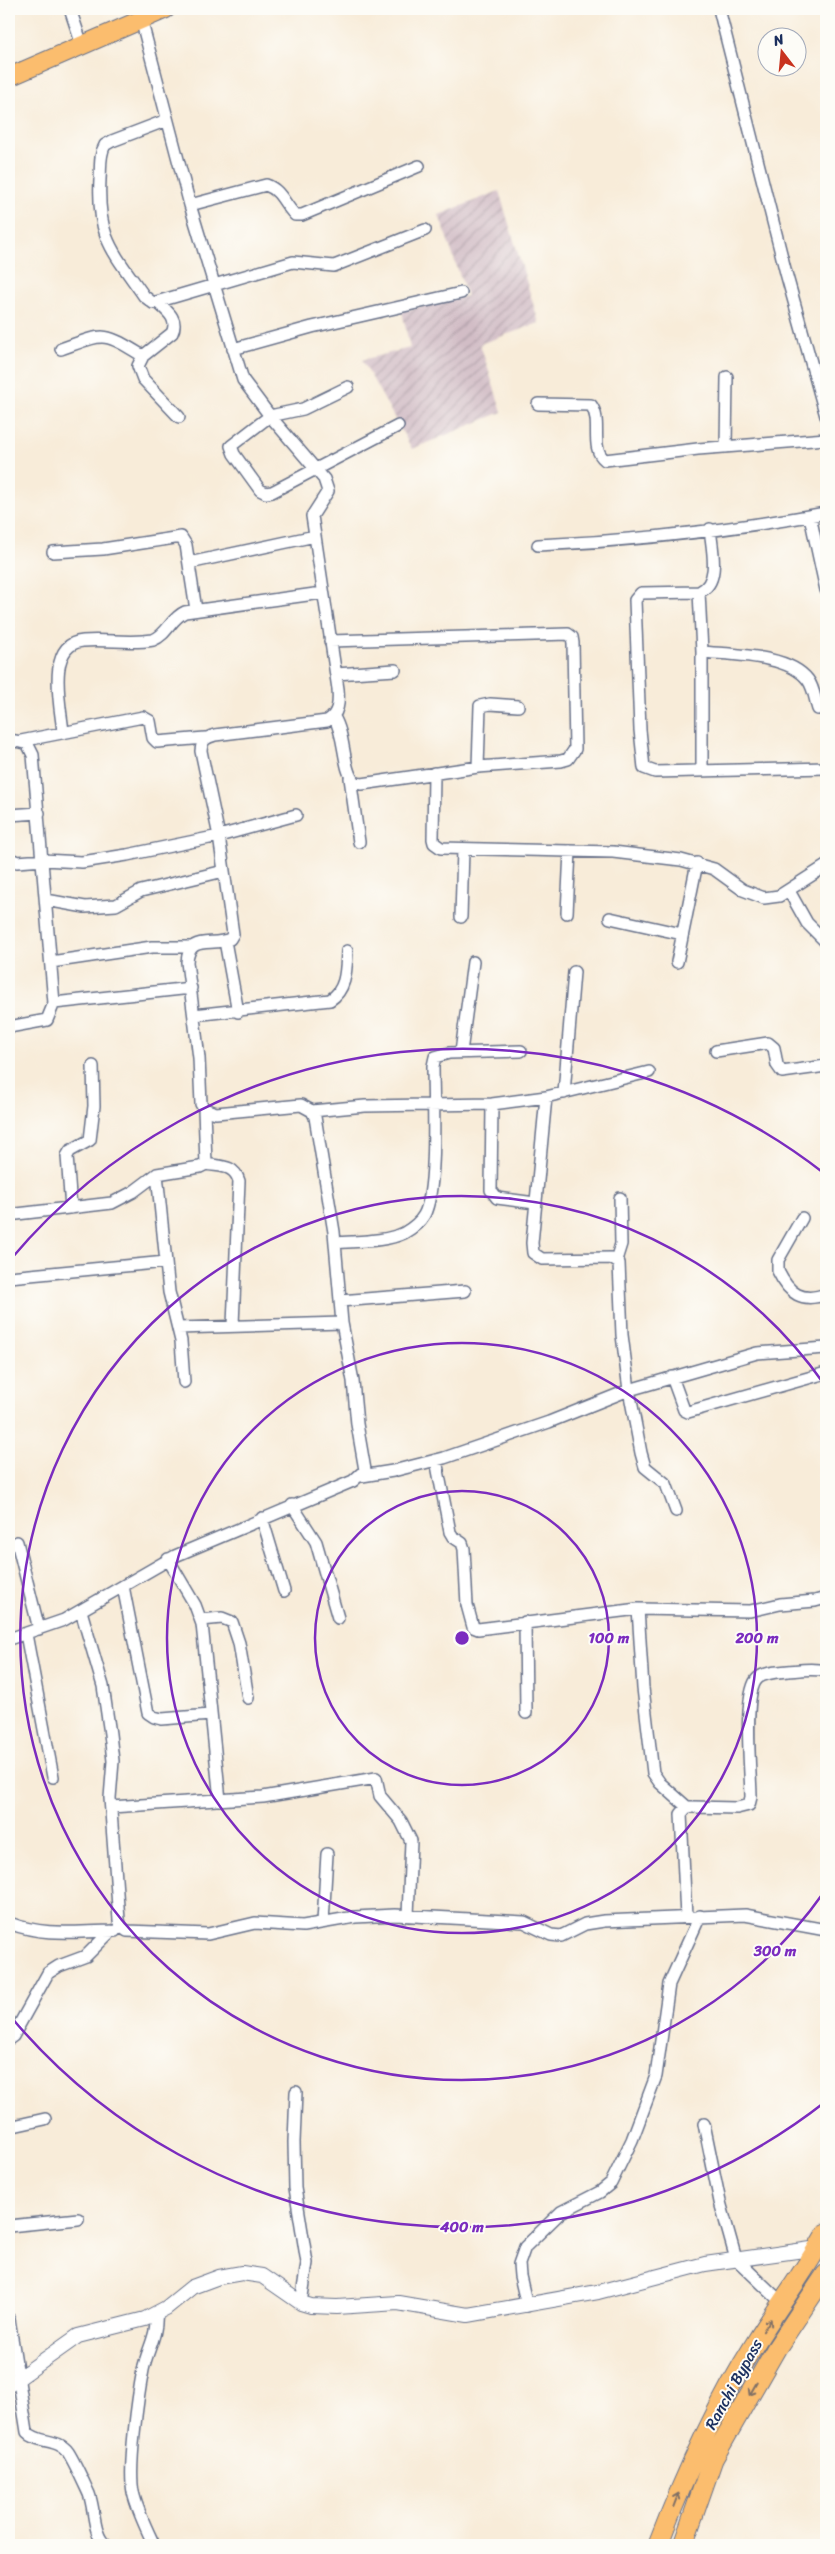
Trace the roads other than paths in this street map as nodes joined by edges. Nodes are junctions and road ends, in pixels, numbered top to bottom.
1 (70, 9) edge
2 (166, 9) edge
3 (719, 9) edge
4 (141, 19) junction
5 (82, 45) junction
6 (9, 77) edge
7 (167, 120) junction
8 (419, 166) dead end
9 (190, 205) junction
10 (425, 230) dead end
11 (214, 286) junction
12 (461, 293) dead end
13 (157, 302) junction
14 (61, 349) dead end
15 (233, 349) junction
16 (143, 356) junction
17 (727, 376) dead end
18 (348, 387) dead end
19 (538, 404) dead end
20 (270, 416) junction
21 (826, 416) edge
22 (179, 417) dead end
23 (398, 426) dead end
24 (826, 440) edge
25 (726, 447) junction
26 (316, 470) junction
27 (826, 513) edge
28 (810, 516) junction
29 (710, 530) junction
30 (315, 536) junction
31 (538, 545) dead end
32 (53, 552) dead end
33 (190, 564) junction
34 (826, 590) edge
35 (699, 592) junction
36 (322, 593) junction
37 (196, 610) junction
38 (330, 641) junction
39 (702, 652) junction
40 (395, 670) dead end
41 (336, 674) junction
42 (518, 706) dead end
43 (818, 709) dead end
44 (334, 717) junction
45 (63, 732) junction
46 (205, 738) junction
47 (15, 741) edge
48 (478, 767) junction
49 (826, 768) edge
50 (702, 770) junction
51 (434, 773) junction
52 (350, 778) junction
53 (39, 812) junction
54 (9, 815) edge
55 (296, 815) dead end
56 (219, 836) junction
57 (360, 842) dead end
58 (463, 850) junction
59 (570, 851) junction
60 (9, 858) edge
61 (43, 860) junction
62 (696, 863) junction
63 (826, 866) edge
64 (224, 871) junction
65 (789, 891) junction
66 (46, 900) junction
67 (567, 913) dead end
68 (461, 917) dead end
69 (610, 918) dead end
70 (682, 934) junction
71 (225, 941) junction
72 (826, 942) edge
73 (191, 947) junction
74 (348, 951) dead end
75 (51, 962) junction
76 (473, 962) dead end
77 (677, 962) dead end
78 (574, 972) dead end
79 (190, 988) junction
80 (54, 1004) junction
81 (238, 1012) junction
82 (194, 1016) junction
83 (9, 1027) edge
84 (521, 1051) dead end
85 (716, 1051) dead end
86 (461, 1052) junction
87 (93, 1066) dead end
88 (826, 1066) edge
89 (649, 1072) dead end
90 (564, 1093) junction
91 (546, 1097) junction
92 (492, 1104) junction
93 (433, 1106) junction
94 (204, 1110) junction
95 (312, 1111) junction
96 (206, 1164) junction
97 (157, 1174) junction
98 (620, 1198) dead end
99 (535, 1203) junction
100 (72, 1208) junction
101 (9, 1212) edge
102 (802, 1218) dead end
103 (336, 1243) junction
104 (616, 1260) junction
105 (166, 1262) junction
106 (9, 1277) edge
107 (465, 1291) dead end
108 (826, 1294) edge
109 (340, 1302) junction
110 (342, 1323) junction
111 (233, 1325) junction
112 (178, 1328) junction
113 (826, 1348) edge
114 (826, 1373) edge
115 (672, 1378) junction
116 (184, 1382) dead end
117 (629, 1390) junction
118 (436, 1460) junction
119 (362, 1476) junction
120 (292, 1505) junction
121 (676, 1511) dead end
122 (262, 1518) junction
123 (17, 1542) dead end
124 (168, 1559) junction
125 (123, 1586) junction
126 (284, 1591) dead end
127 (826, 1598) edge
128 (638, 1609) junction
129 (81, 1610) junction
130 (338, 1618) dead end
131 (201, 1620) junction
132 (525, 1622) junction
133 (39, 1629) junction
134 (26, 1634) junction
135 (9, 1639) edge
136 (826, 1671) edge
137 (248, 1698) dead end
138 (526, 1713) dead end
139 (210, 1715) junction
140 (53, 1777) dead end
141 (220, 1800) junction
142 (687, 1807) junction
143 (110, 1808) junction
144 (327, 1854) dead end
145 (408, 1916) junction
146 (700, 1916) junction
147 (686, 1917) junction
148 (323, 1922) junction
149 (9, 1923) edge
150 (826, 1930) edge
151 (111, 1931) junction
152 (127, 1931) junction
153 (9, 2039) edge
154 (296, 2092) dead end
155 (45, 2119) dead end
156 (704, 2124) dead end
157 (9, 2127) edge
158 (78, 2219) dead end
159 (9, 2226) edge
160 (822, 2240) edge
161 (736, 2259) junction
162 (826, 2274) edge
163 (301, 2303) junction
164 (782, 2303) junction
165 (527, 2306) junction
166 (156, 2314) junction
167 (9, 2320) edge
168 (14, 2382) edge
169 (106, 2545) edge
170 (154, 2545) edge
171 (658, 2545) edge
172 (683, 2545) edge

1 - 5 street
2 - 4 main road
3 - 21 street
4 - 5 main road
4 - 7 street
5 - 6 main road
7 - 9 street
7 - 13 street
8 - 9 street
9 - 11 street
10 - 11 street
11 - 13 street
11 - 15 street
12 - 15 street
13 - 16 street
14 - 16 street
15 - 20 street
16 - 22 street
17 - 25 street
18 - 20 street
19 - 25 street
20 - 26 street
20 - 26 street
23 - 26 street
24 - 25 street
26 - 30 street
27 - 28 street
28 - 29 street
28 - 34 street
29 - 31 street
29 - 35 street
30 - 33 street
30 - 36 street
32 - 33 street
33 - 37 street
35 - 39 street
35 - 50 street
36 - 37 street
36 - 38 street
37 - 45 street
38 - 41 street
38 - 48 street
39 - 43 street
39 - 50 street
40 - 41 street
41 - 44 street
42 - 48 street
44 - 46 street
44 - 52 street
45 - 46 street
45 - 47 street
46 - 56 street
47 - 53 street
48 - 51 street
49 - 50 street
51 - 52 street
51 - 58 street
52 - 57 street
53 - 54 street
53 - 61 street
55 - 56 street
56 - 61 street
56 - 64 street
58 - 59 street
58 - 68 street
59 - 62 street
59 - 67 street
60 - 61 street
61 - 66 street
62 - 65 street
62 - 70 street
63 - 65 street
64 - 66 street
64 - 71 street
65 - 72 street
66 - 75 street
69 - 70 street
70 - 77 street
71 - 73 street
71 - 81 street
73 - 75 street
73 - 79 street
74 - 81 street
75 - 80 street
76 - 86 street
78 - 90 street
79 - 80 street
79 - 82 street
80 - 83 street
81 - 82 street
82 - 94 street
84 - 86 street
85 - 88 street
86 - 93 street
87 - 100 street
89 - 90 street
90 - 91 street
91 - 92 street
91 - 99 street
92 - 93 street
92 - 99 street
93 - 95 street
93 - 103 street
94 - 95 street
94 - 96 street
95 - 103 street
96 - 97 street
96 - 111 street
97 - 100 street
97 - 105 street
98 - 104 street
99 - 104 street
100 - 101 street
102 - 108 street
103 - 109 street
104 - 117 street
105 - 106 street
105 - 112 street
107 - 109 street
109 - 110 street
110 - 111 street
110 - 119 street
111 - 112 street
112 - 116 street
113 - 115 street
114 - 115 street
115 - 117 street
117 - 118 street
117 - 121 street
118 - 119 street
118 - 132 street
119 - 120 street
120 - 122 street
120 - 130 street
122 - 124 street
122 - 126 street
123 - 133 street
124 - 125 street
124 - 131 street
125 - 129 street
125 - 139 street
127 - 128 street
128 - 132 street
128 - 142 street
129 - 133 street
129 - 143 street
131 - 137 street
131 - 139 street
132 - 138 street
133 - 134 street
134 - 135 street
134 - 140 street
136 - 142 street
139 - 141 street
141 - 143 street
141 - 145 street
142 - 147 street
143 - 152 street
144 - 148 street
145 - 147 street
145 - 148 street
146 - 147 street
146 - 150 street
146 - 165 street
148 - 152 street
149 - 151 street
151 - 152 street
151 - 153 street
154 - 163 street
155 - 157 street
156 - 161 street
158 - 159 street
160 - 161 street
160 - 164 highway, Ranchi Bypass
161 - 164 street
161 - 165 street
162 -> 172 highway, Ranchi Bypass
163 - 165 street
163 - 166 street
171 -> 164 highway, Ranchi Bypass
166 - 168 street
166 - 170 street
167 - 168 street
168 - 169 street

